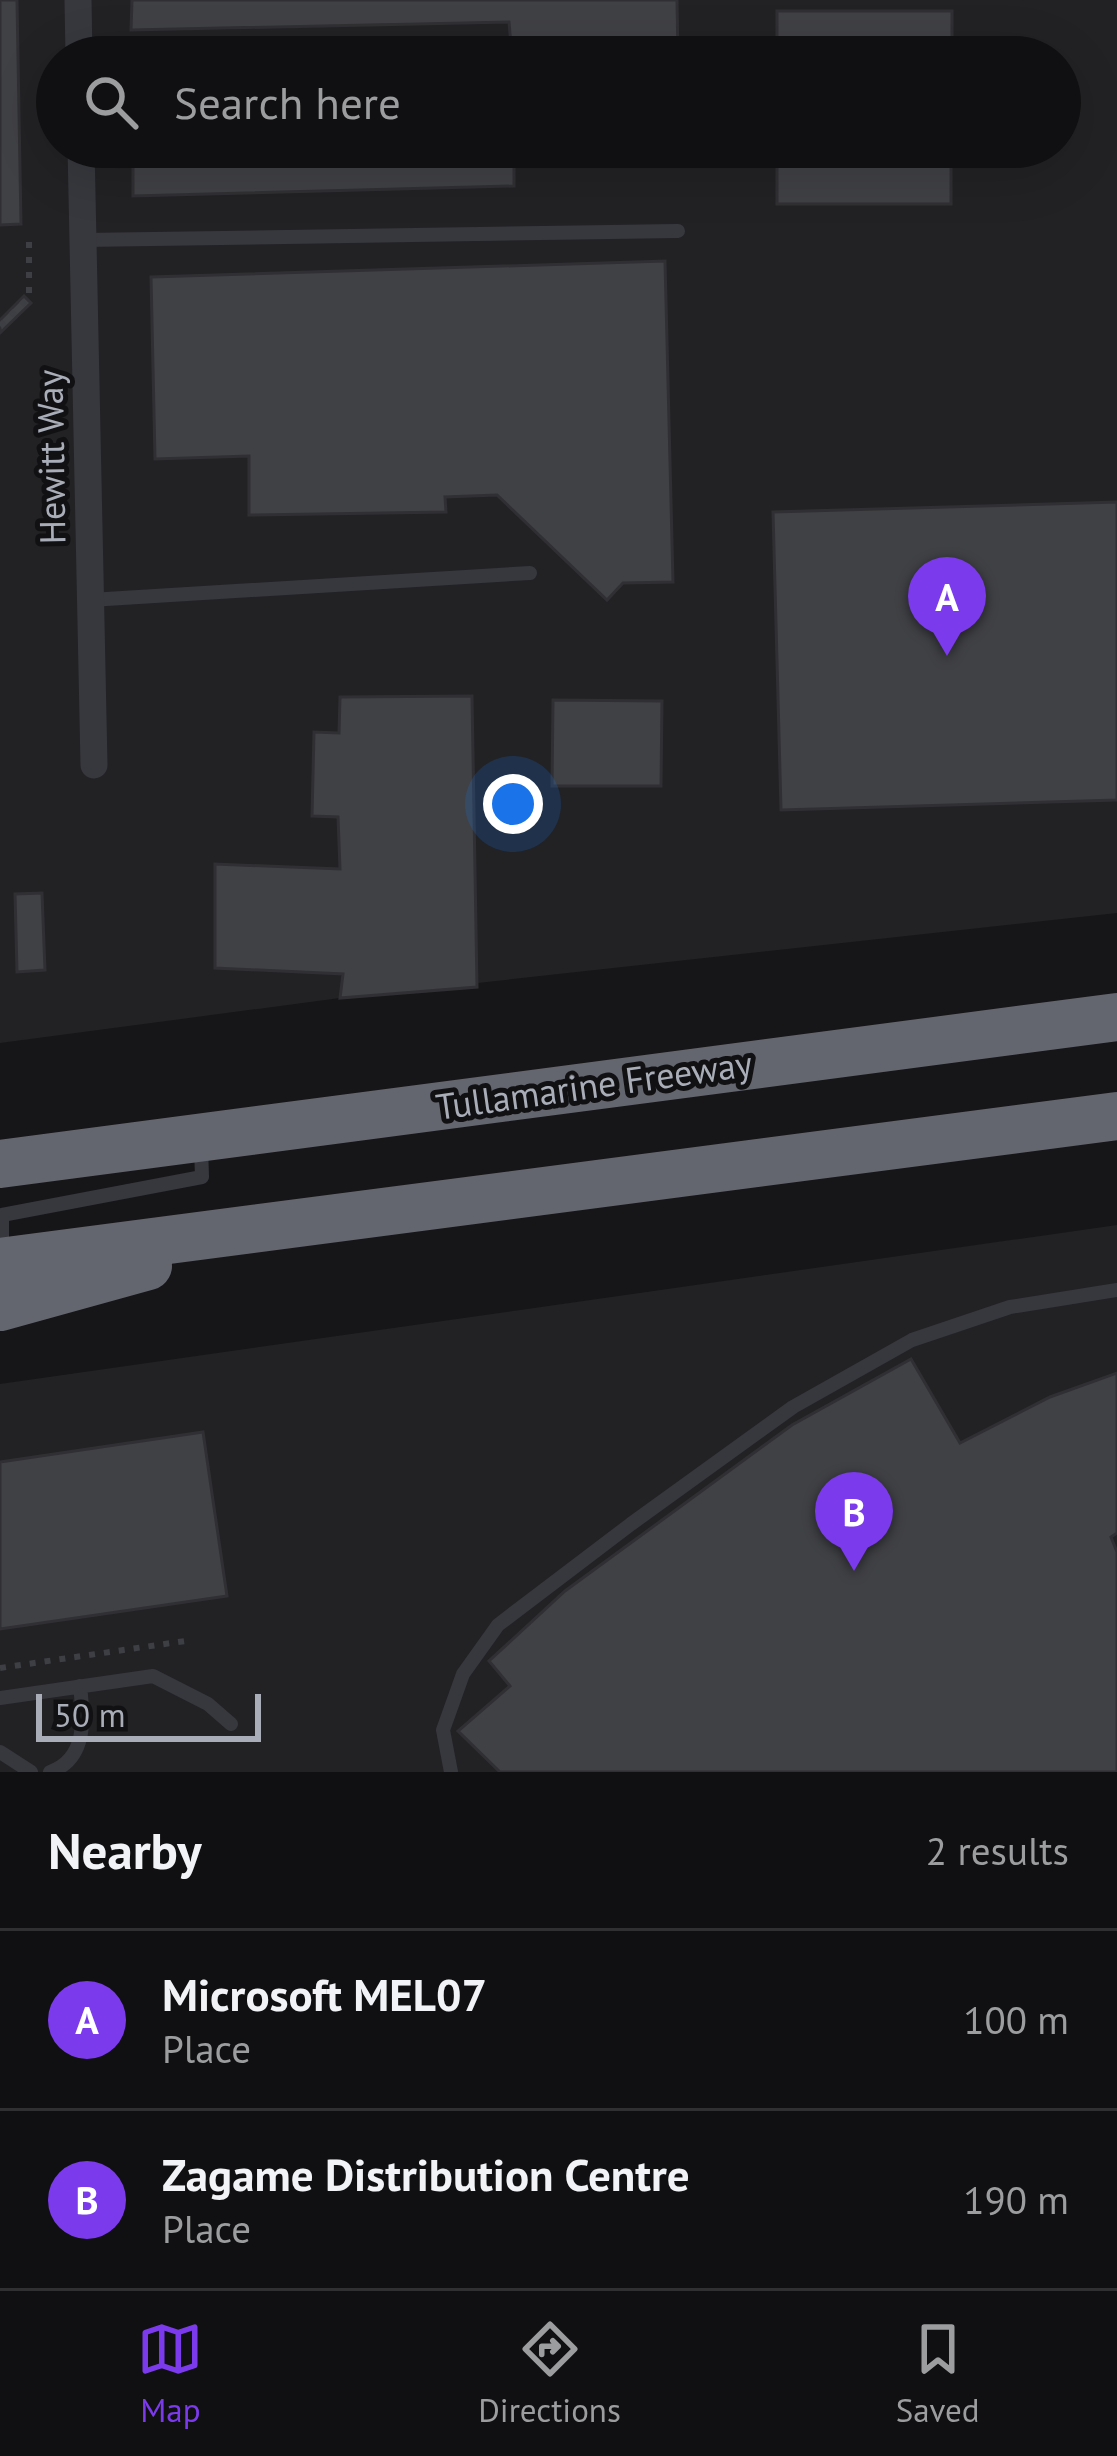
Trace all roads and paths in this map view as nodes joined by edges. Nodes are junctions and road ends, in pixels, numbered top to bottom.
1 (78, 0) edge
2 (79, 36) edge
3 (81, 168) edge
4 (678, 231) dead end
5 (83, 240) junction
6 (29, 242) dead end
7 (0, 326) edge
8 (530, 573) dead end
9 (90, 600) junction
10 (94, 765) dead end
11 (1117, 1017) edge
12 (1117, 1116) edge
13 (200, 1142) junction
14 (0, 1164) edge
15 (1, 1277) edge
16 (1117, 1289) edge
17 (192, 1640) dead end
18 (0, 1668) edge
19 (80, 1686) junction
20 (0, 1698) edge
21 (231, 1724) dead end
22 (0, 1752) edge
23 (31, 1772) edge
24 (50, 1772) edge
25 (451, 1772) edge

1 - 2 street
3 - 5 street, Hewitt Way
4 - 5 lane
5 - 9 street, Hewitt Way
6 - 7 path
8 - 9 lane
9 - 10 street, Hewitt Way
11 - 13 highway, Tullamarine Freeway
12 - 15 highway
13 - 14 highway, Tullamarine Freeway
13 - 15 lane
16 - 25 lane
17 - 18 path
19 - 20 lane
19 - 21 lane
19 - 24 lane
22 - 23 lane

